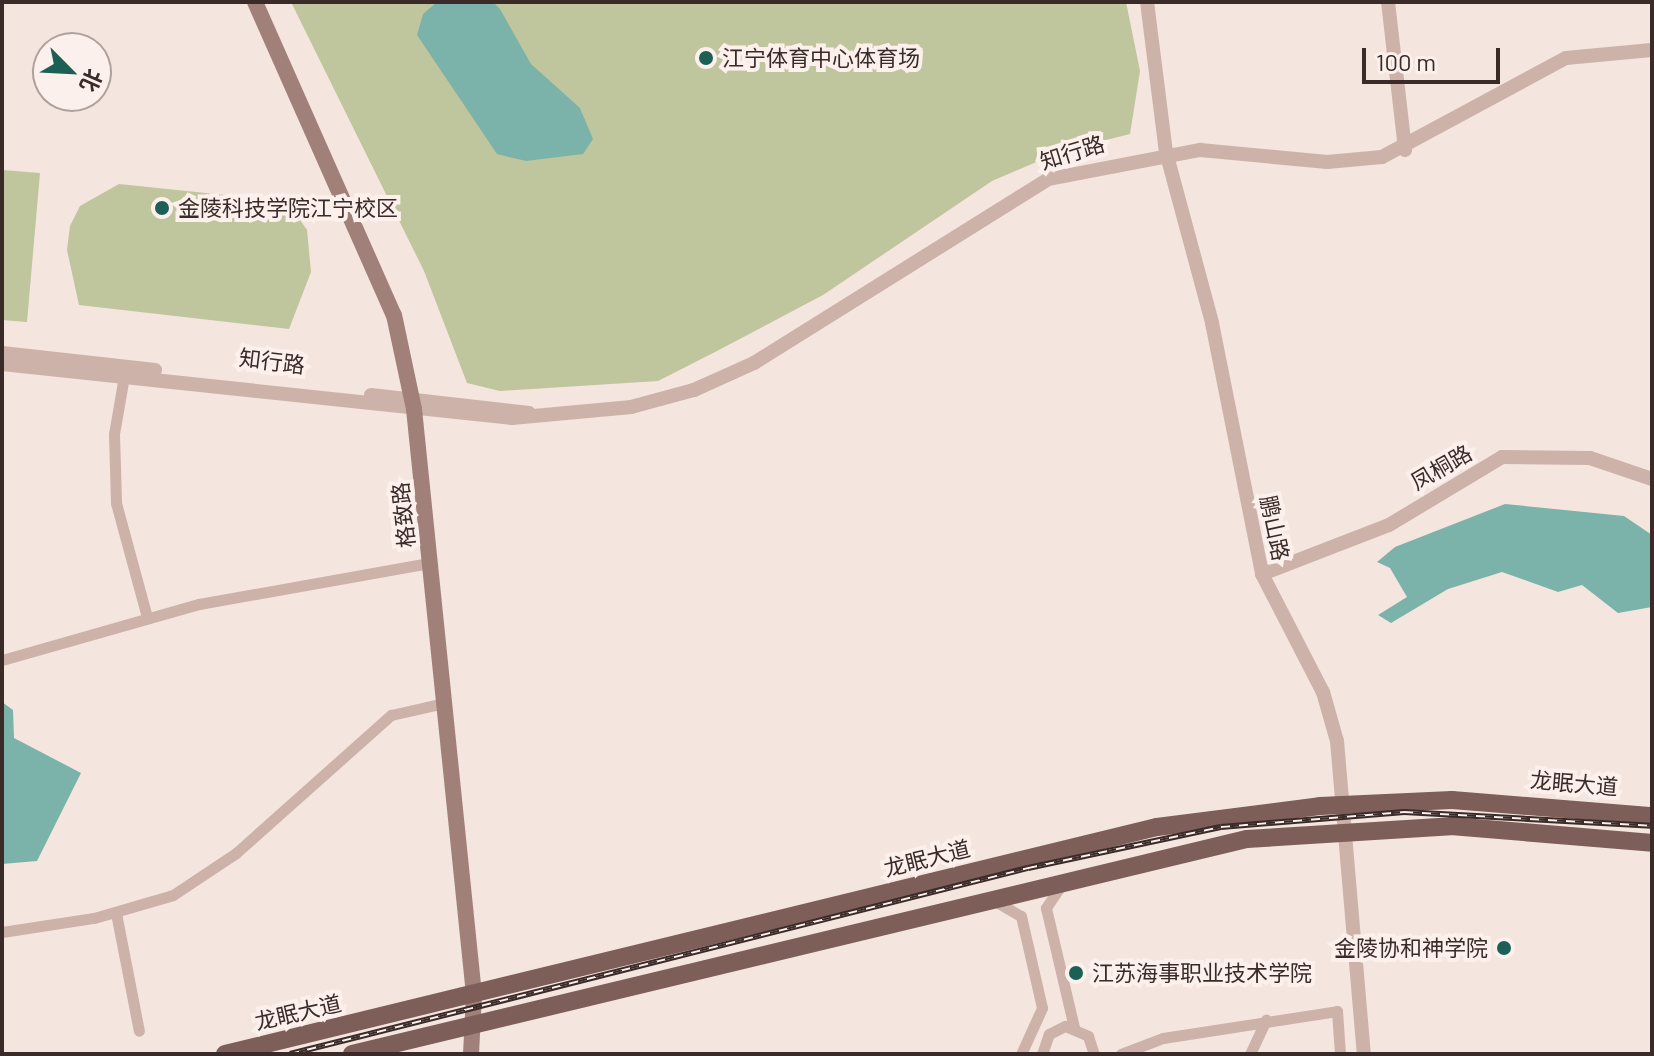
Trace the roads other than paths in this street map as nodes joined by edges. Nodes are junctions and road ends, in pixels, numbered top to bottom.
1 (255, 2) edge
2 (1147, 2) edge
3 (1388, 2) edge
4 (1652, 50) edge
5 (1405, 150) junction
6 (1166, 152) junction
7 (2, 353) edge
8 (2, 364) edge
9 (124, 376) junction
10 (413, 404) junction
11 (1652, 479) edge
12 (430, 563) junction
13 (1262, 574) junction
14 (147, 617) junction
15 (2, 660) edge
16 (444, 703) junction
17 (1346, 803) junction
18 (1652, 816) edge
19 (1348, 831) junction
20 (1652, 843) edge
21 (1067, 877) junction
22 (986, 896) junction
23 (116, 913) junction
24 (2, 932) edge
25 (474, 995) junction
26 (1266, 1020) junction
27 (469, 1022) junction
28 (1074, 1027) junction
29 (139, 1031) dead end
30 (1030, 1035) junction
31 (1043, 1048) edge
32 (225, 1054) edge
33 (352, 1054) edge
34 (471, 1054) edge
35 (1021, 1054) edge
36 (1094, 1054) edge
37 (1121, 1054) edge
38 (1250, 1054) edge
39 (1340, 1054) edge
40 (1364, 1054) edge

1 - 10 main road, 格致路
2 - 6 street, 鹏山路
3 - 5 street
4 - 5 street, 知行路
5 - 6 street, 知行路
6 - 10 street, 知行路
6 - 13 street, 鹏山路
7 - 10 street, 知行路
8 - 9 street, 知行路
9 - 10 street, 知行路
9 - 14 street
10 - 12 main road, 格致路
11 - 13 street, 凤桐路
12 - 14 street
12 - 16 main road, 格致路
13 - 17 street, 鹏山路
14 - 15 street
16 - 23 street
16 - 25 main road, 格致路
17 - 18 main road, 龙眠大道
17 - 19 street, 鹏山路
17 - 25 main road, 龙眠大道
19 - 20 main road
19 - 21 main road
19 - 40 street, 鹏山路
21 - 22 main road
21 - 28 street
22 - 27 main road
22 - 30 street
23 - 24 street
23 - 29 street
25 - 27 main road, 格致路
25 - 32 main road, 龙眠大道
26 - 37 street
26 - 38 street
26 - 39 street
27 - 33 main road
27 - 34 main road, 格致路
28 - 31 street
28 - 36 street
30 - 31 street
30 - 35 street

